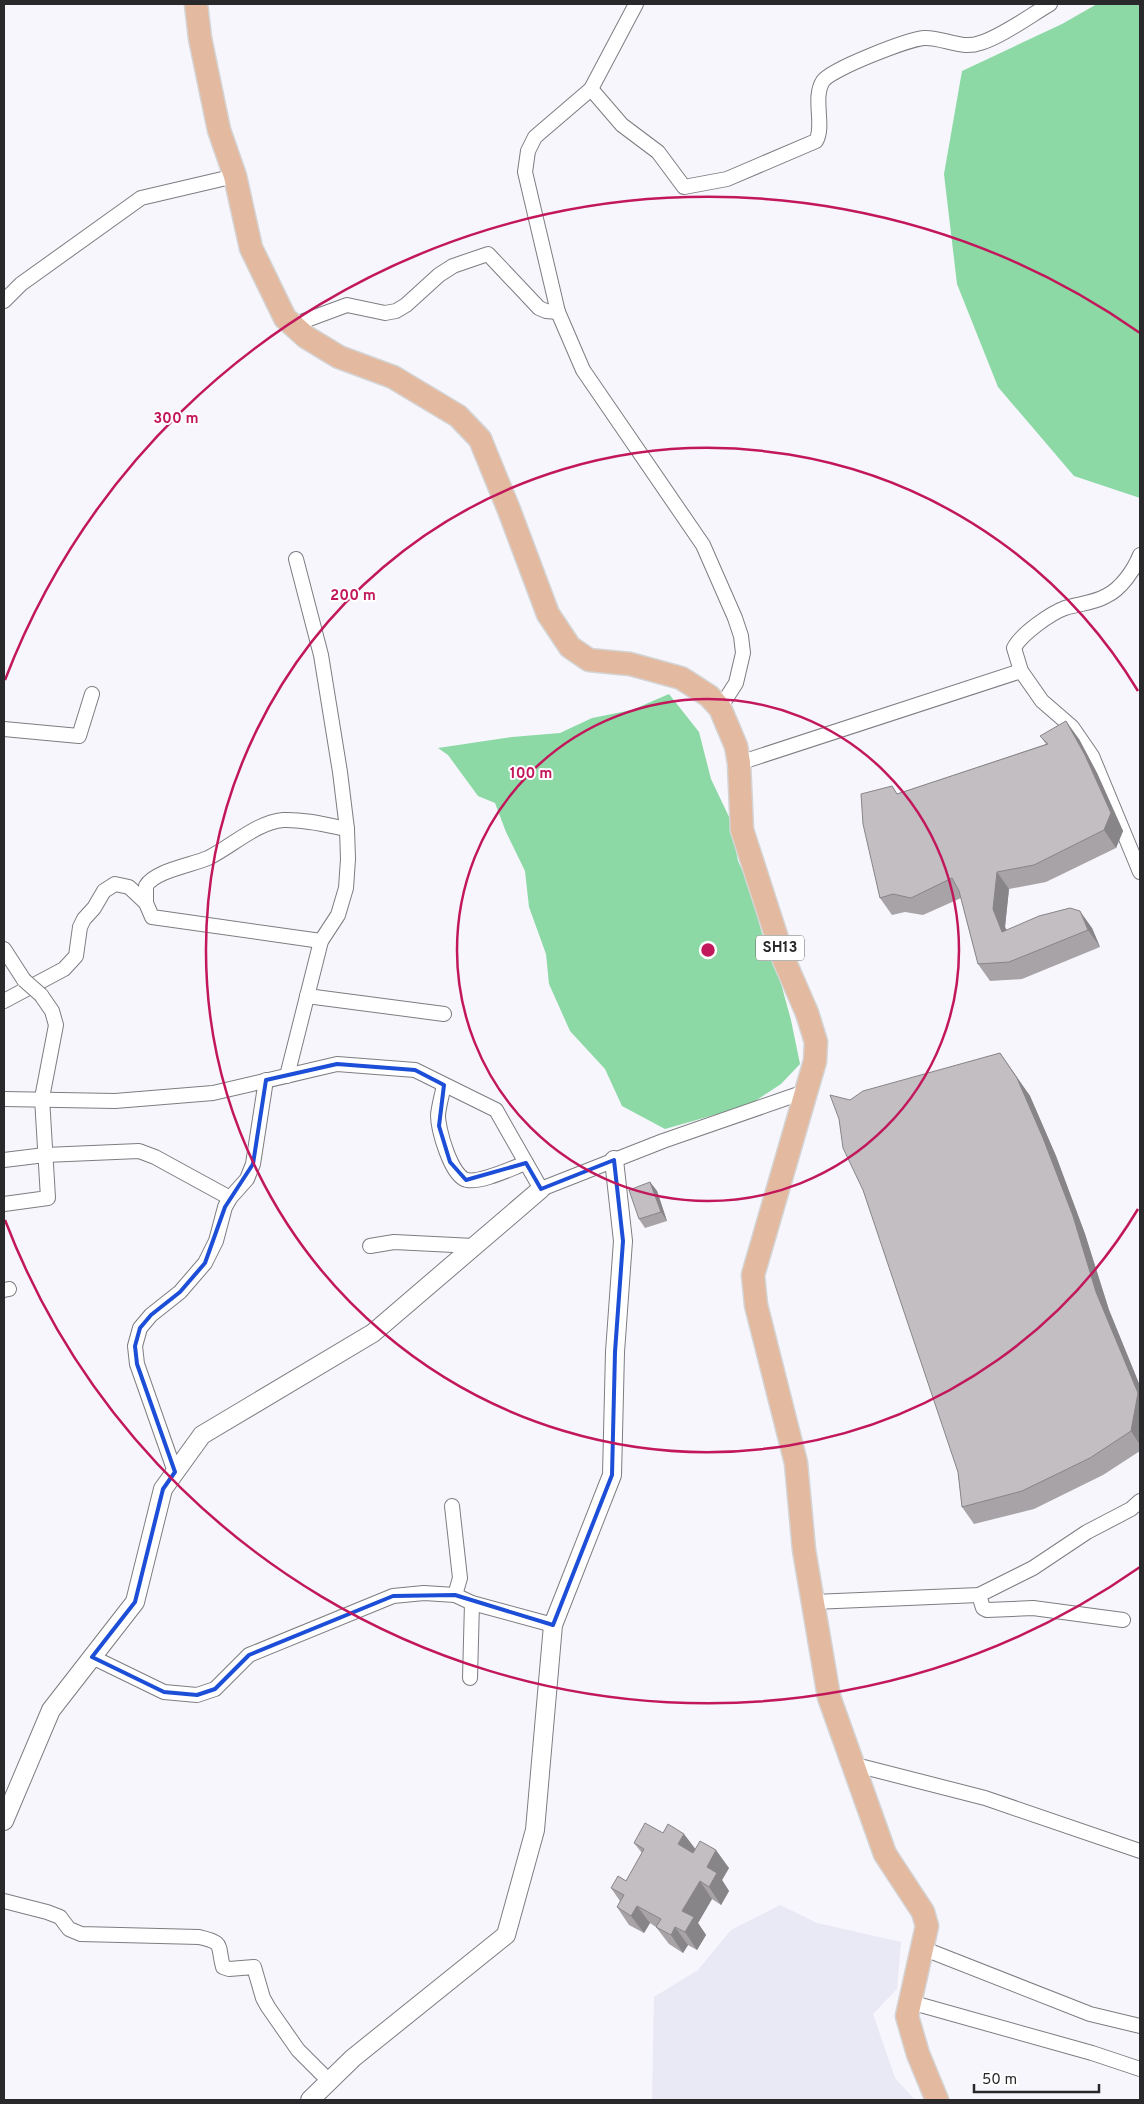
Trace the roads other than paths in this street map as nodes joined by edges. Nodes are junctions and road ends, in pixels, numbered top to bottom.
1 (196, 4) edge
2 (636, 4) edge
3 (1050, 4) edge
4 (591, 89) junction
5 (231, 177) junction
6 (4, 301) edge
7 (558, 312) junction
8 (293, 325) junction
9 (1140, 555) edge
10 (296, 559) dead end
11 (1020, 670) junction
12 (92, 694) dead end
13 (720, 708) junction
14 (4, 729) edge
15 (739, 763) junction
16 (347, 829) junction
17 (1140, 872) edge
18 (146, 904) junction
19 (321, 941) junction
20 (4, 949) edge
21 (307, 996) junction
22 (4, 1001) edge
23 (444, 1014) dead end
24 (287, 1076) junction
25 (266, 1080) junction
26 (444, 1085) junction
27 (807, 1091) junction
28 (42, 1098) junction
29 (4, 1099) edge
30 (46, 1155) junction
31 (4, 1160) edge
32 (614, 1160) junction
33 (526, 1163) junction
34 (541, 1189) junction
35 (230, 1198) junction
36 (4, 1204) edge
37 (370, 1246) dead end
38 (474, 1246) junction
39 (174, 1472) junction
40 (1140, 1501) edge
41 (452, 1506) dead end
42 (455, 1595) junction
43 (979, 1595) junction
44 (813, 1602) junction
45 (472, 1603) junction
46 (1123, 1620) dead end
47 (553, 1625) junction
48 (92, 1657) junction
49 (470, 1678) dead end
50 (852, 1764) junction
51 (6, 1810) edge
52 (1140, 1851) edge
53 (4, 1900) edge
54 (922, 1948) junction
55 (910, 2002) junction
56 (1140, 2026) edge
57 (1140, 2069) edge
58 (329, 2081) junction
59 (310, 2100) edge
60 (937, 2100) edge

1 - 5 main road, SH13
2 - 4 street
3 - 4 street
4 - 7 street
5 - 6 street
5 - 8 main road, SH13
7 - 8 street
7 - 13 street
8 - 13 main road, SH13
9 - 11 street
10 - 16 street
11 - 15 street
11 - 17 street
12 - 14 street
13 - 15 main road, SH13
15 - 27 main road, SH13
16 - 18 street
16 - 19 street
18 - 19 street
18 - 22 street
19 - 21 street
20 - 28 street, bridge
21 - 23 street
21 - 24 street
24 - 25 street
24 - 26 street
25 - 28 street
25 - 35 street
26 - 33 street
26 - 33 street
27 - 32 street
27 - 44 main road, SH13
28 - 29 street
28 - 30 street
30 - 31 street
30 - 35 street
30 - 36 street
32 - 34 street
32 - 47 street
33 - 34 street
34 - 38 street
35 - 39 street
37 - 38 street
38 - 39 street
39 - 48 street
40 - 43 street
41 - 42 street
42 - 45 street
42 - 48 street
43 - 44 street
43 - 46 street
44 - 50 main road, SH13
45 - 47 street
45 - 49 street
47 - 58 street
48 - 51 street
50 - 52 street
50 - 54 main road, SH13
53 - 58 street
54 - 55 main road, SH13
54 - 56 street
55 - 57 street
55 - 60 main road, SH13
58 - 59 street

